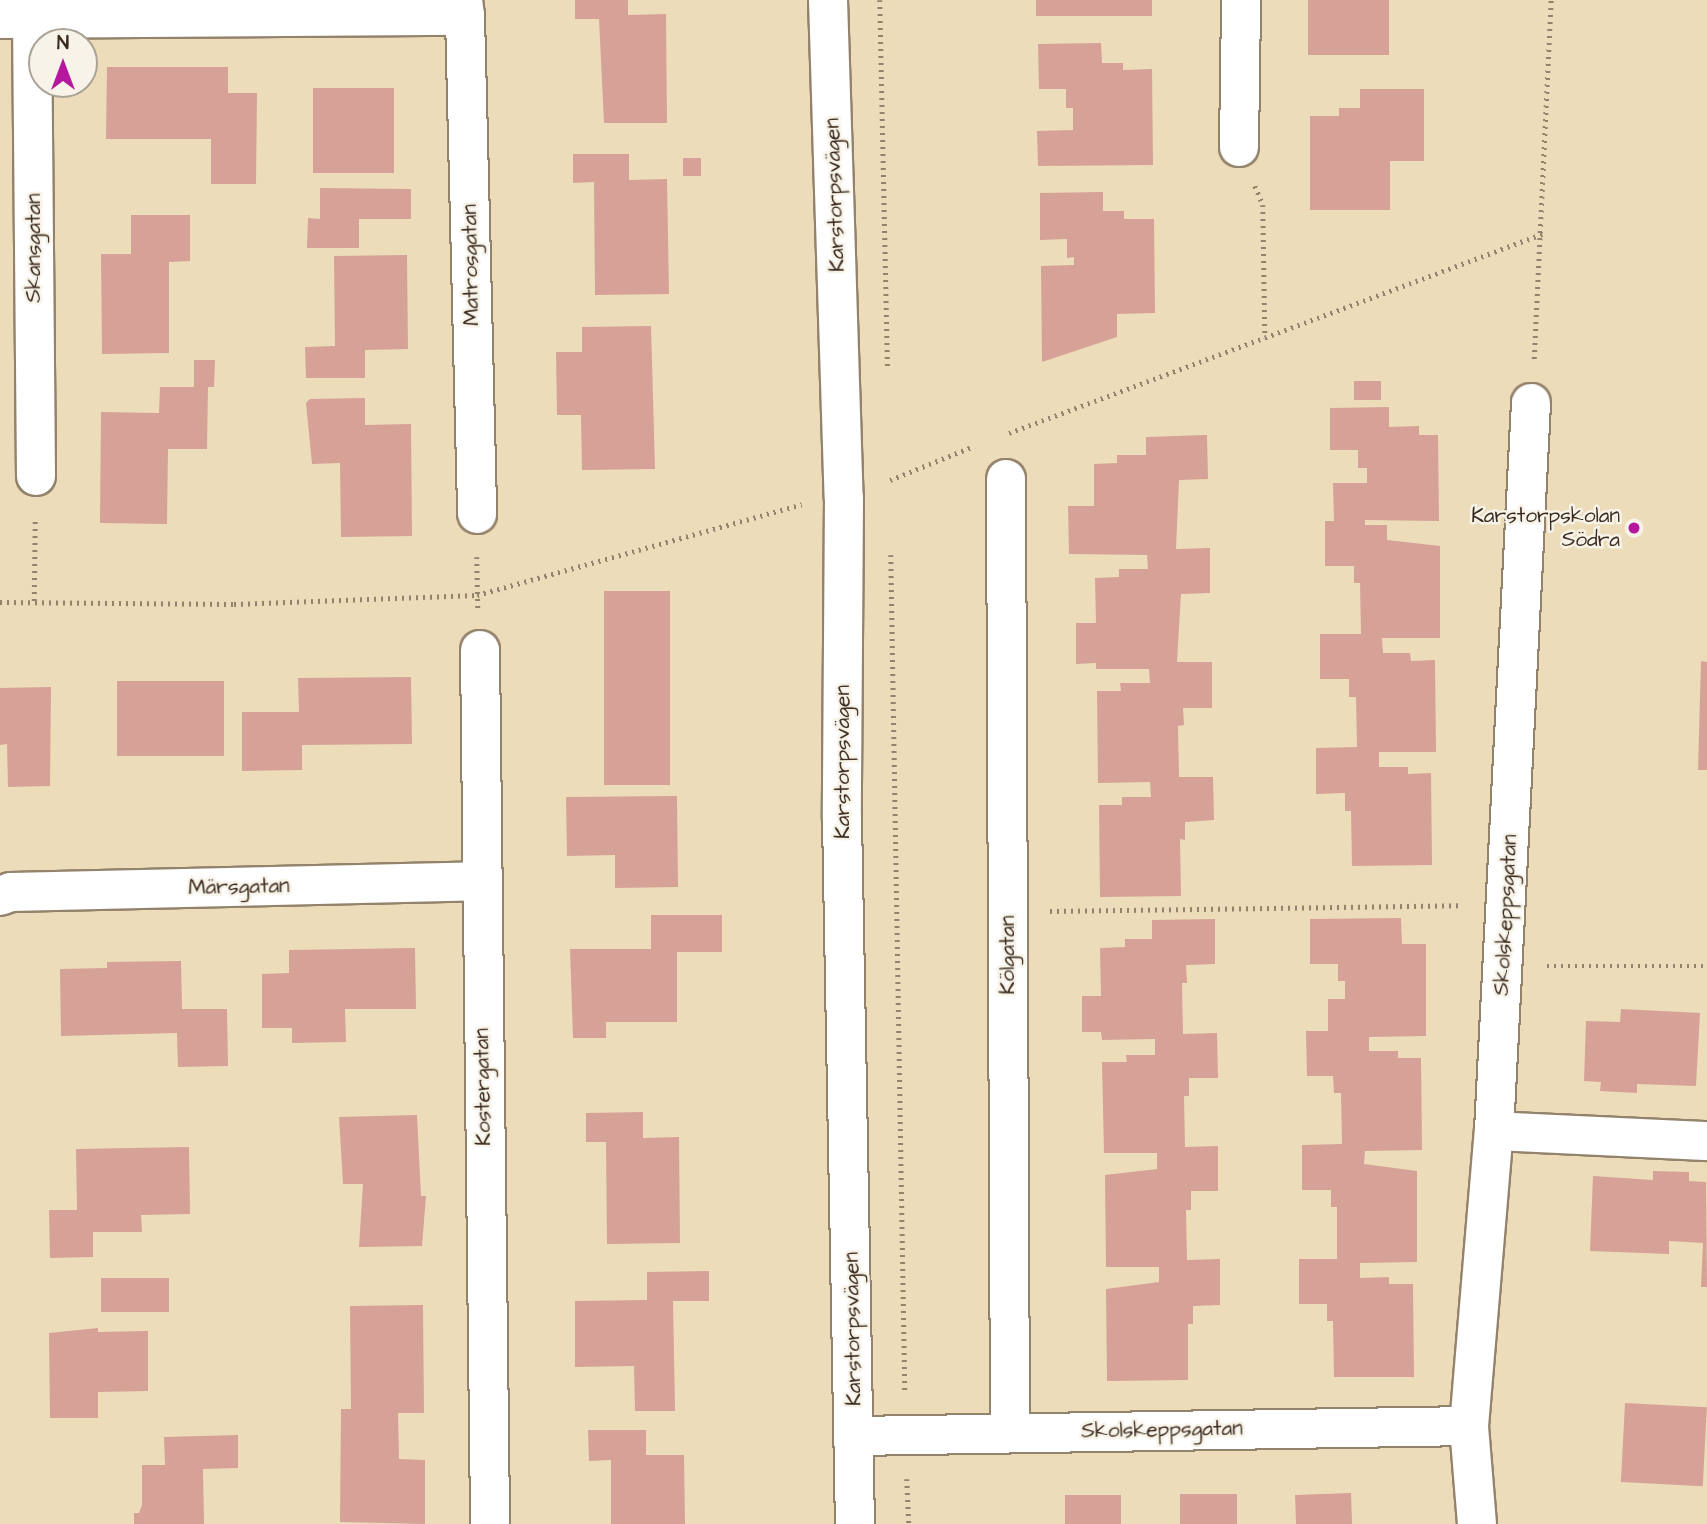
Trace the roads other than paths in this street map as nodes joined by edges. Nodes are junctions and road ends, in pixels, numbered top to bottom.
1 (828, 0) edge
2 (1241, 0) edge
3 (464, 8) edge
4 (24, 13) edge
5 (1239, 147) road end
6 (1531, 403) road end
7 (36, 476) road end
8 (1006, 479) dead end
9 (477, 514) road end
10 (480, 650) road end
11 (480, 881) junction
12 (0, 896) edge
13 (1494, 1131) junction
14 (1707, 1141) edge
15 (1469, 1426) junction
16 (1010, 1431) junction
17 (855, 1436) junction
18 (490, 1524) edge
19 (855, 1524) edge
20 (1477, 1524) edge

1 - 17 street, Karstorpsvägen
2 - 5 street
3 - 4 street
3 - 9 street, Matrosgatan
4 - 7 street, Skansgatan
6 - 13 street, Skolskeppsgatan
8 - 16 street, Kölgatan
10 - 11 street, Kostergatan
11 - 12 street, Märsgatan
11 - 18 street, Kostergatan
13 - 14 street
13 - 15 street, Skolskeppsgatan
15 - 16 street, Skolskeppsgatan
15 - 20 street, Skolskeppsgatan
16 - 17 street, Skolskeppsgatan
17 - 19 street, Karstorpsvägen

